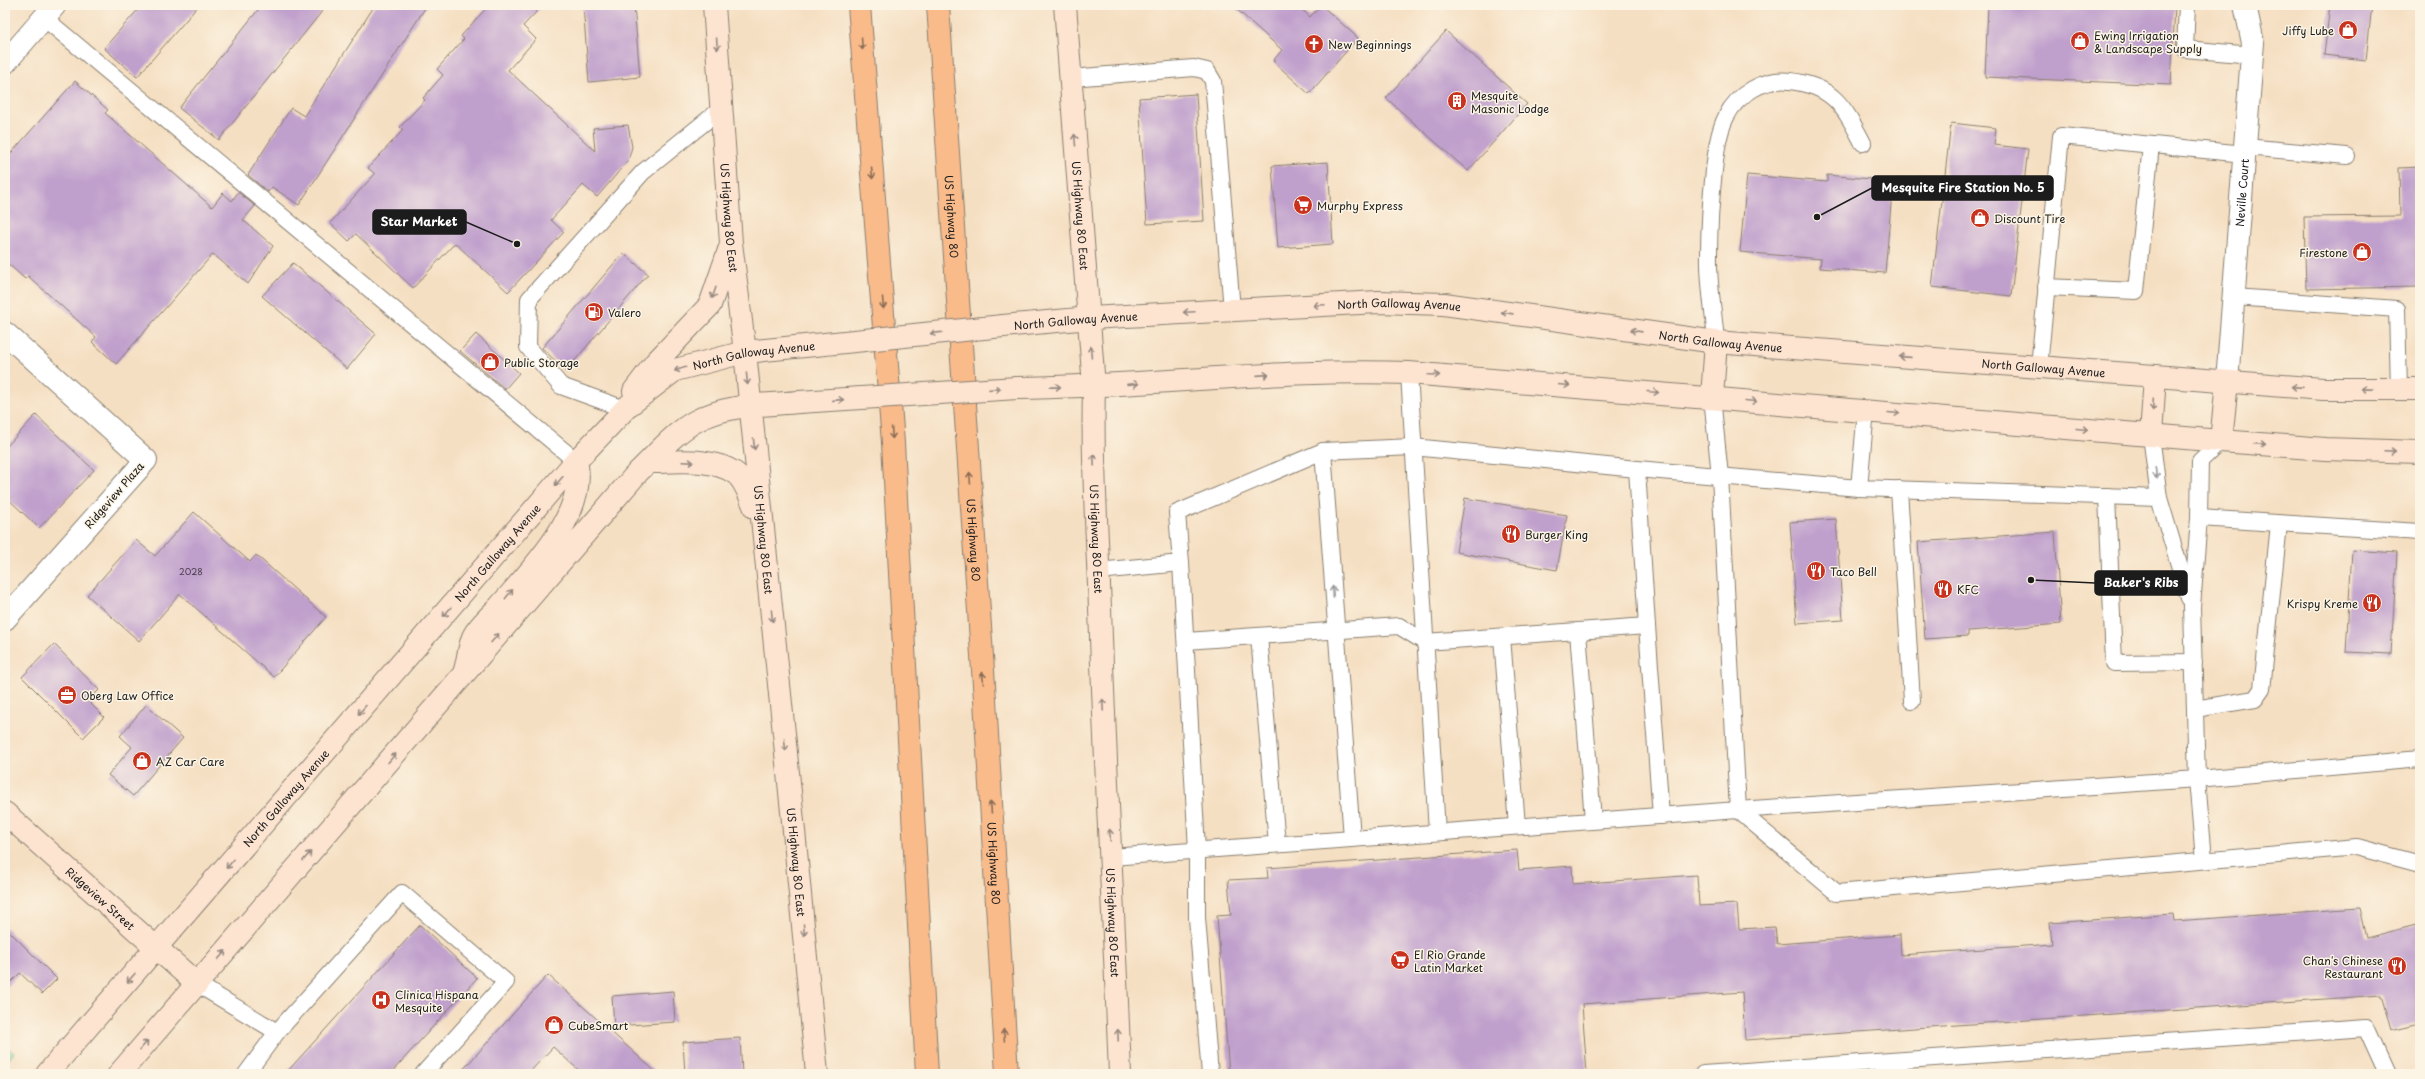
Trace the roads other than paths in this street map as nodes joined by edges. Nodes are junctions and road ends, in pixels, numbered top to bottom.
1 (714, 5) edge
2 (859, 5) edge
3 (938, 5) edge
4 (1065, 5) edge
5 (2187, 5) edge
6 (2245, 5) edge
7 (50, 12) edge
8 (2252, 55) junction
9 (5, 63) edge
10 (1071, 78) junction
11 (721, 109) junction
12 (1863, 143) dead end
13 (2151, 145) junction
14 (2245, 150) junction
15 (2347, 156) dead end
16 (731, 243) junction
17 (2046, 287) junction
18 (2234, 296) junction
19 (1232, 310) junction
20 (1090, 318) junction
21 (5, 333) edge
22 (1716, 342) junction
23 (744, 352) junction
24 (2039, 367) junction
25 (1409, 373) junction
26 (2154, 376) junction
27 (2227, 382) junction
28 (1094, 387) junction
29 (2410, 390) edge
30 (1712, 397) junction
31 (750, 406) junction
32 (622, 408) junction
33 (1866, 410) junction
34 (604, 432) junction
35 (2151, 435) junction
36 (2221, 441) junction
37 (1413, 447) junction
38 (1323, 451) junction
39 (2420, 453) edge
40 (576, 461) junction
41 (649, 462) junction
42 (1637, 469) junction
43 (1720, 476) junction
44 (1859, 488) junction
45 (1899, 489) junction
46 (2107, 496) junction
47 (2159, 498) junction
48 (2199, 518) junction
49 (2279, 524) junction
50 (763, 529) junction
51 (2420, 532) edge
52 (1182, 563) junction
53 (1098, 571) junction
54 (2192, 607) junction
55 (5, 619) edge
56 (1646, 626) junction
57 (1335, 631) junction
58 (1578, 632) junction
59 (1259, 636) junction
60 (1502, 637) junction
61 (1186, 641) junction
62 (1425, 642) junction
63 (2194, 662) junction
64 (464, 675) junction
65 (1912, 701) dead end
66 (2195, 709) junction
67 (2420, 760) edge
68 (2197, 779) junction
69 (1738, 810) junction
70 (5, 813) edge
71 (1661, 816) junction
72 (1593, 820) junction
73 (1517, 826) junction
74 (1437, 832) junction
75 (1352, 838) junction
76 (1277, 844) junction
77 (1197, 850) junction
78 (1111, 857) junction
79 (2204, 860) junction
80 (2420, 864) edge
81 (157, 949) junction
82 (197, 984) junction
83 (277, 1032) junction
84 (47, 1074) edge
85 (119, 1074) edge
86 (246, 1074) edge
87 (424, 1074) edge
88 (817, 1074) edge
89 (927, 1074) edge
90 (1007, 1074) edge
91 (1120, 1074) edge
92 (1210, 1074) edge
93 (1703, 1074) edge
94 (2387, 1074) edge

1 -> 11 main road, US Highway 80 East
2 -> 89 highway
90 -> 3 highway, US Highway 80
4 - 10 main road, US Highway 80 East
5 - 8 lane
6 - 8 street, Neville Court
7 - 9 street
7 - 40 lane
8 - 14 street, Neville Court
10 - 19 lane
20 -> 10 main road, US Highway 80 East
11 - 16 main road, US Highway 80 East
11 - 32 lane
12 - 22 lane
13 - 14 lane
13 - 17 lane
13 - 17 lane
14 - 15 lane
14 - 18 street, Neville Court
16 - 23 main road, US Highway 80 East
16 -> 32 main road
17 - 24 lane
18 - 27 street, Neville Court
18 - 29 lane
19 -> 20 main road, North Galloway Avenue
22 -> 19 main road, North Galloway Avenue
20 -> 23 main road, North Galloway Avenue, bridge
28 -> 20 main road, US Highway 80 East
21 - 55 street, Ridgeview Plaza
24 -> 22 main road, North Galloway Avenue
22 - 30 main road
23 -> 31 main road, US Highway 80 East
23 -> 34 main road, North Galloway Avenue
24 - 26 main road, North Galloway Avenue
28 -> 25 main road
25 -> 30 main road
25 - 37 lane
26 - 27 main road, North Galloway Avenue
26 -> 35 main road
29 -> 27 main road, North Galloway Avenue
27 - 36 main road
31 -> 28 main road, bridge
53 -> 28 main road, US Highway 80 East
30 -> 33 main road
30 - 43 lane
31 - 41 main road
31 -> 50 main road, US Highway 80 East
32 - 34 main road
33 -> 35 main road
33 - 44 lane
34 - 40 main road, North Galloway Avenue
35 - 36 main road
35 -> 47 lane
36 -> 39 main road
36 - 48 lane
37 - 38 lane
37 - 42 lane
37 - 62 lane
38 - 52 lane
57 -> 38 lane
64 -> 40 main road
40 -> 81 main road, North Galloway Avenue
41 -> 50 main road
64 -> 41 main road
42 - 43 lane
42 - 56 lane
43 - 44 lane
43 - 69 lane
44 - 45 lane
45 - 46 lane
45 - 65 lane
46 - 47 lane
46 - 63 lane
47 - 54 lane
48 - 49 lane
48 - 54 lane
49 - 51 lane
49 - 66 lane
50 -> 88 main road, US Highway 80 East
52 - 53 lane
52 - 61 lane
78 -> 53 main road, US Highway 80 East
54 - 63 lane
56 - 58 lane
56 - 71 lane
57 - 59 lane
57 - 62 lane
57 - 75 lane
58 - 60 lane
58 - 72 lane
59 - 61 lane
59 - 76 lane
60 - 62 lane
60 - 73 lane
61 - 77 lane
62 - 74 lane
63 - 66 lane
82 -> 64 main road
66 - 68 lane
67 - 68 lane
68 - 69 lane
68 - 79 lane
69 - 71 lane
69 - 79 lane
70 - 81 main road, Ridgeview Street
71 - 72 lane
72 - 73 lane
73 - 74 lane
74 - 75 lane
75 - 76 lane
76 - 77 lane
77 - 78 lane
77 - 92 lane
91 -> 78 main road, US Highway 80 East
79 - 80 lane
81 - 82 main road, Ridgeview Street
81 -> 84 main road, North Galloway Avenue
82 - 83 lane
85 -> 82 main road
83 - 86 lane
83 - 87 lane
93 - 94 lane

